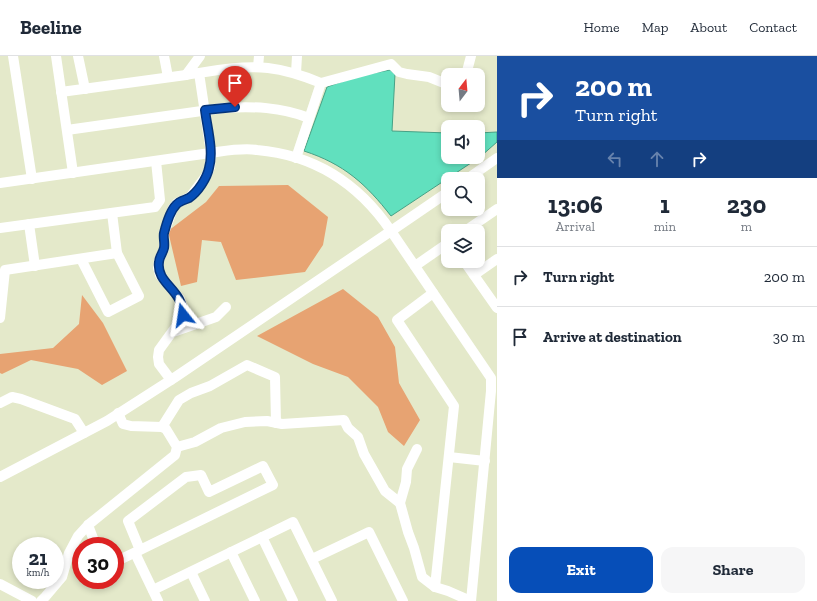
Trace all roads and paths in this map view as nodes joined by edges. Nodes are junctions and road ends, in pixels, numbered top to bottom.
1 (13, 56) edge
2 (56, 56) edge
3 (78, 56) edge
4 (164, 56) edge
5 (200, 56) edge
6 (259, 56) edge
7 (297, 56) edge
8 (471, 56) edge
9 (390, 60) edge
10 (258, 67) junction
11 (468, 68) edge
12 (199, 73) junction
13 (296, 73) junction
14 (186, 75) junction
15 (168, 77) junction
16 (441, 82) edge
17 (321, 83) junction
18 (85, 89) junction
19 (61, 92) junction
20 (205, 110) junction
21 (309, 118) junction
22 (67, 130) junction
23 (211, 153) junction
24 (296, 158) junction
25 (497, 158) edge
26 (156, 161) junction
27 (477, 172) edge
28 (73, 173) junction
29 (32, 179) junction
30 (0, 183) edge
31 (441, 197) edge
32 (497, 209) edge
33 (112, 212) junction
34 (29, 224) junction
35 (475, 224) edge
36 (0, 228) edge
37 (391, 231) junction
38 (441, 248) edge
39 (118, 253) junction
40 (80, 259) junction
41 (497, 259) edge
42 (35, 266) junction
43 (414, 266) junction
44 (469, 268) edge
45 (474, 275) junction
46 (433, 293) junction
47 (226, 307) dead end
48 (497, 308) edge
49 (0, 318) edge
50 (172, 332) junction
51 (171, 380) junction
52 (494, 391) edge
53 (0, 403) edge
54 (118, 413) junction
55 (276, 423) junction
56 (162, 426) junction
57 (84, 433) junction
58 (177, 447) junction
59 (417, 448) dead end
60 (449, 457) junction
61 (485, 461) junction
62 (0, 477) edge
63 (400, 503) junction
64 (88, 525) junction
65 (93, 537) edge
66 (262, 537) junction
67 (138, 551) junction
68 (231, 552) junction
69 (124, 558) edge
70 (312, 560) junction
71 (191, 572) junction
72 (0, 584) edge
73 (435, 587) junction
74 (153, 590) junction
75 (35, 601) edge
76 (158, 601) edge
77 (206, 601) edge
78 (255, 601) edge
79 (293, 601) edge
80 (332, 601) edge
81 (403, 601) edge
82 (471, 601) edge

1 - 29 street
2 - 19 street
3 - 18 street
4 - 15 street
5 - 14 street
6 - 10 street
7 - 13 street
8 - 11 street
9 - 16 street
9 - 17 street
10 - 12 street
10 - 13 street
12 - 14 street
12 - 20 street
13 - 17 street
14 - 15 street
15 - 18 street
17 - 21 street
18 - 19 street
19 - 22 street
20 - 21 street
20 - 22 street
20 - 23 street
21 - 24 street
22 - 28 street
23 - 24 street
23 - 26 street
23 - 50 street
24 - 37 street
25 - 27 street
26 - 28 street
26 - 33 street
28 - 29 street
29 - 30 street
31 - 37 street
32 - 35 street
33 - 34 street
33 - 39 street
34 - 36 street
34 - 42 street
37 - 43 street
37 - 51 street
38 - 43 street
39 - 40 street
39 - 40 street
40 - 42 street
41 - 45 street
42 - 49 street
43 - 46 street
44 - 45 street
45 - 48 street
46 - 52 street
46 - 60 street
47 - 50 street
50 - 51 street
51 - 54 street
52 - 61 street
53 - 57 street
54 - 56 street
54 - 57 street
55 - 56 street
55 - 58 street
55 - 63 street
56 - 58 street
57 - 62 street
58 - 64 street
59 - 63 street
60 - 61 street
60 - 73 street
61 - 82 street
63 - 73 street
64 - 65 street
64 - 75 street
66 - 68 street
66 - 70 street
66 - 79 street
67 - 67 street
67 - 69 street
67 - 74 street
68 - 71 street
68 - 78 street
70 - 80 street
70 - 81 street
71 - 74 street
71 - 77 street
72 - 75 street
73 - 82 street
74 - 76 street

